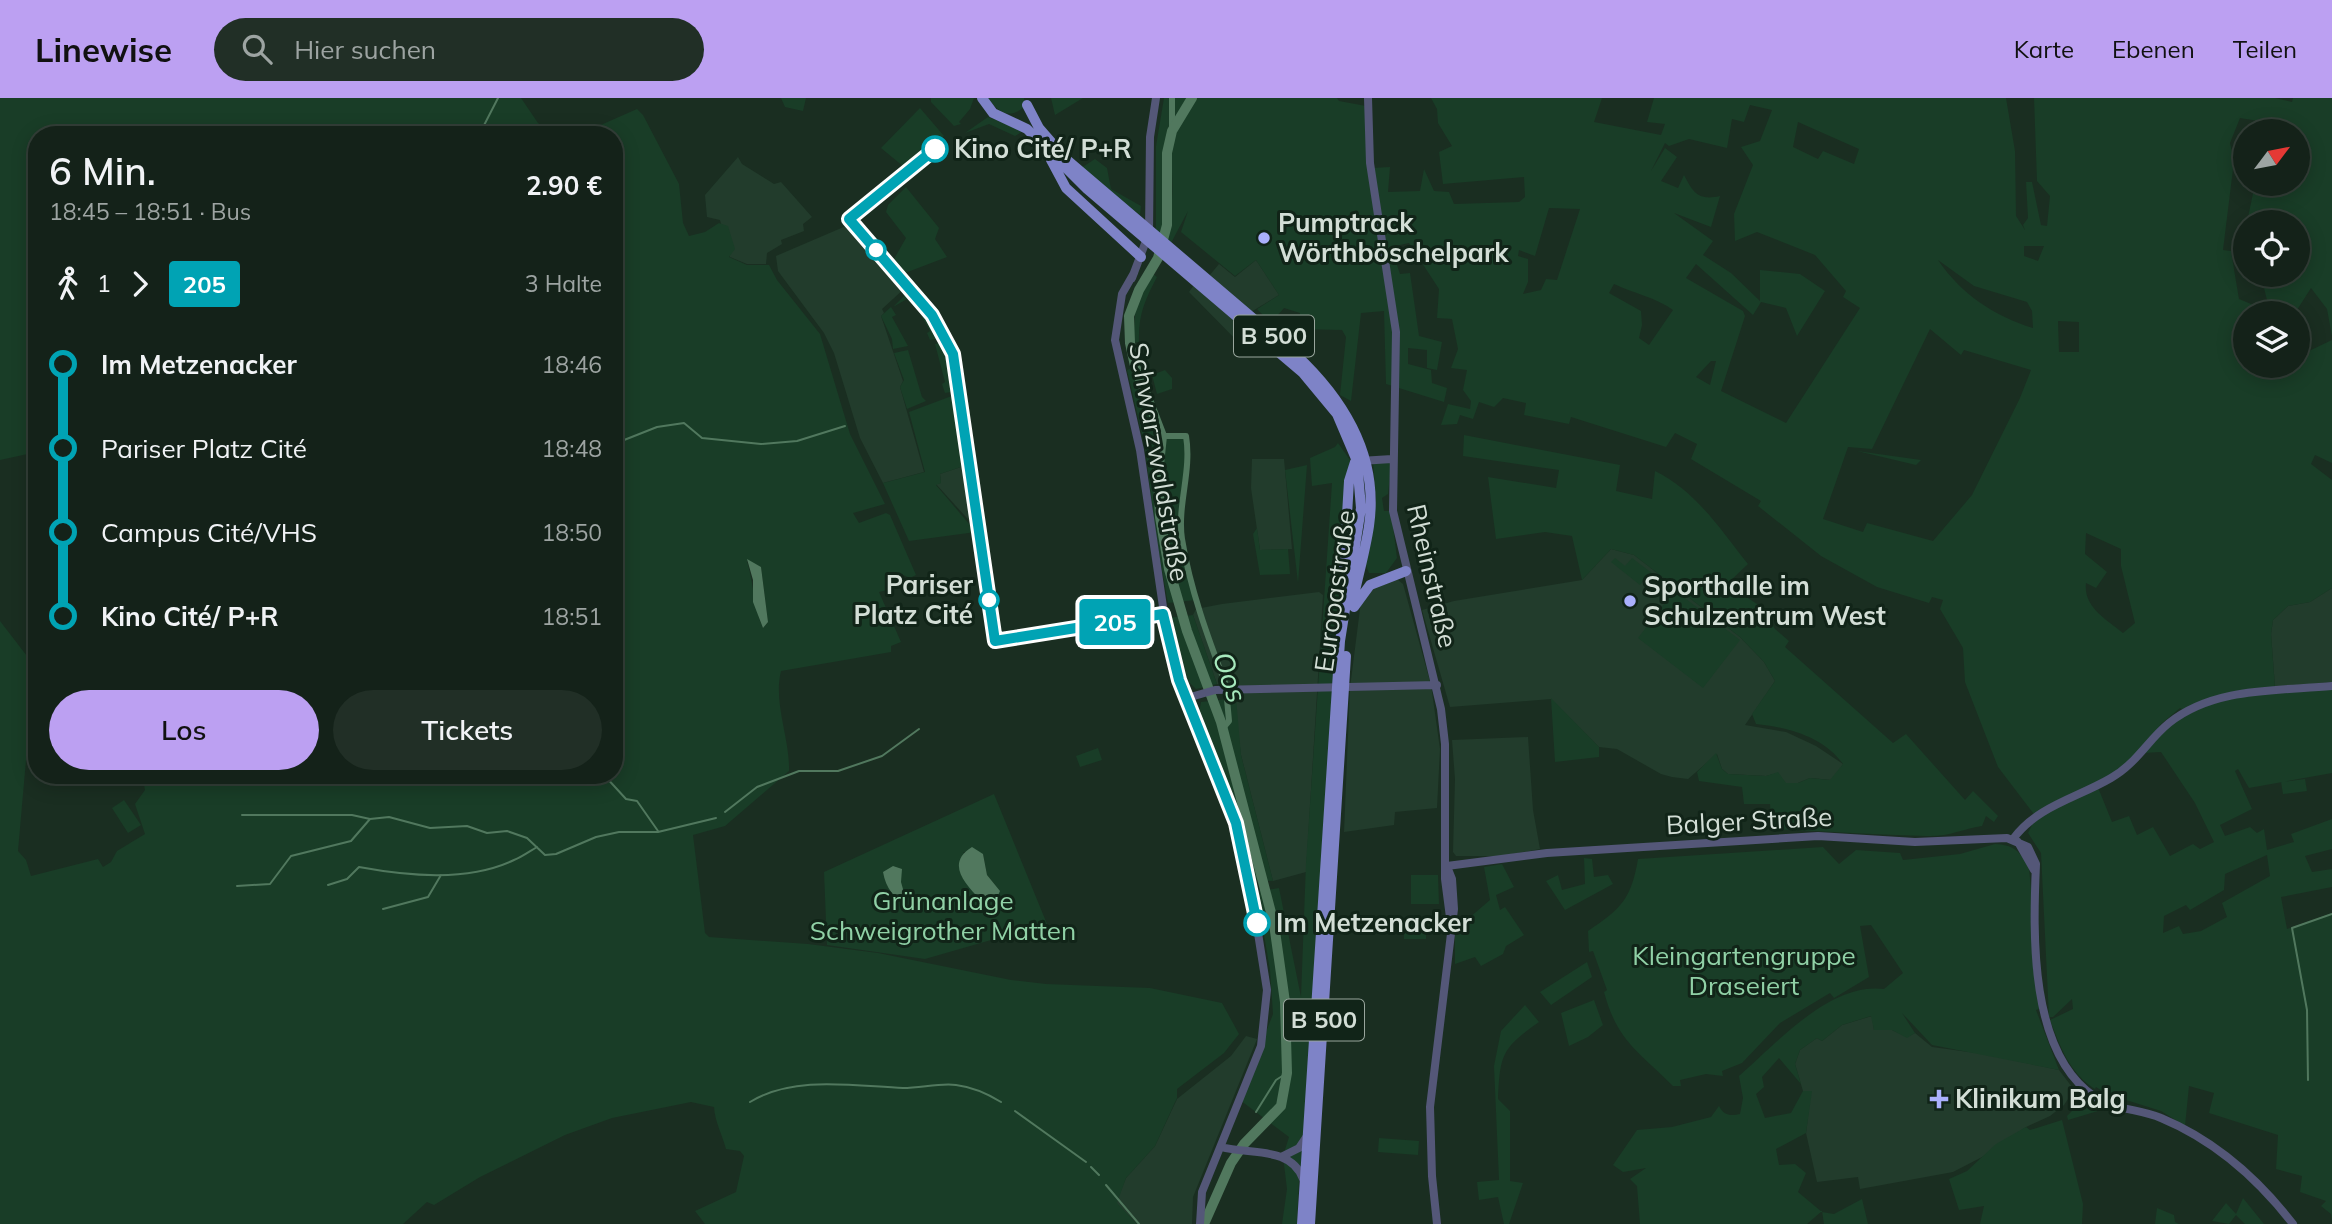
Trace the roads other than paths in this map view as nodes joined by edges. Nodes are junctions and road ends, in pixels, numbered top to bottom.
1 (982, 98) edge
2 (1155, 98) edge
3 (1368, 98) edge
4 (1028, 102) edge
5 (1009, 119) junction
6 (1045, 148) junction
7 (1134, 224) junction
8 (1141, 257) junction
9 (1392, 459) junction
10 (1355, 462) joint
11 (1365, 485) junction
12 (1363, 558) junction
13 (1406, 571) junction
14 (1379, 579) junction
15 (1351, 612) junction
16 (1340, 641) junction
17 (1437, 685) junction
18 (2332, 685) edge
19 (1187, 698) junction
20 (2016, 841) junction
21 (1447, 866) junction
22 (1308, 1133) junction
23 (1221, 1147) junction
24 (1283, 1156) junction
25 (1305, 1185) junction
26 (1199, 1223) edge
27 (1302, 1224) edge
28 (1310, 1224) edge
29 (1437, 1224) edge
30 (2293, 1224) edge

1 - 5 main road, B 500
2 - 8 street, Schwarzwaldstraße
3 - 9 street, Rheinstraße
4 - 5 main road, B 500
4 - 7 main road, Europastraße / B 500
5 - 6 main road, Europastraße / B 500
6 - 7 main road, Europastraße / B 500
6 - 8 main road
7 - 11 main road, Europastraße / B 500
8 - 19 street, Schwarzwaldstraße
9 - 10 street
9 - 13 street, Rheinstraße
10 - 16 main road
11 - 12 main road, Europastraße / B 500
11 - 16 main road, Europastraße / B 500
12 - 14 main road
12 - 15 main road, Europastraße / B 500
13 - 14 main road
13 - 17 street, Rheinstraße
14 - 15 main road
15 - 28 main road, Europastraße / B 500
16 - 22 main road, Europastraße / B 500
17 - 19 street
17 - 21 street, Rheinstraße
18 - 20 street
19 - 23 street, Schwarzwaldstraße
20 - 21 street, Balger Straße
20 - 30 street
21 - 29 street, Rheinstraße
22 - 24 street
22 - 25 main road, Europastraße / B 500
23 - 24 street
23 - 26 street, Schwarzwaldstraße
24 - 25 street
25 - 27 main road, Europastraße / B 500

